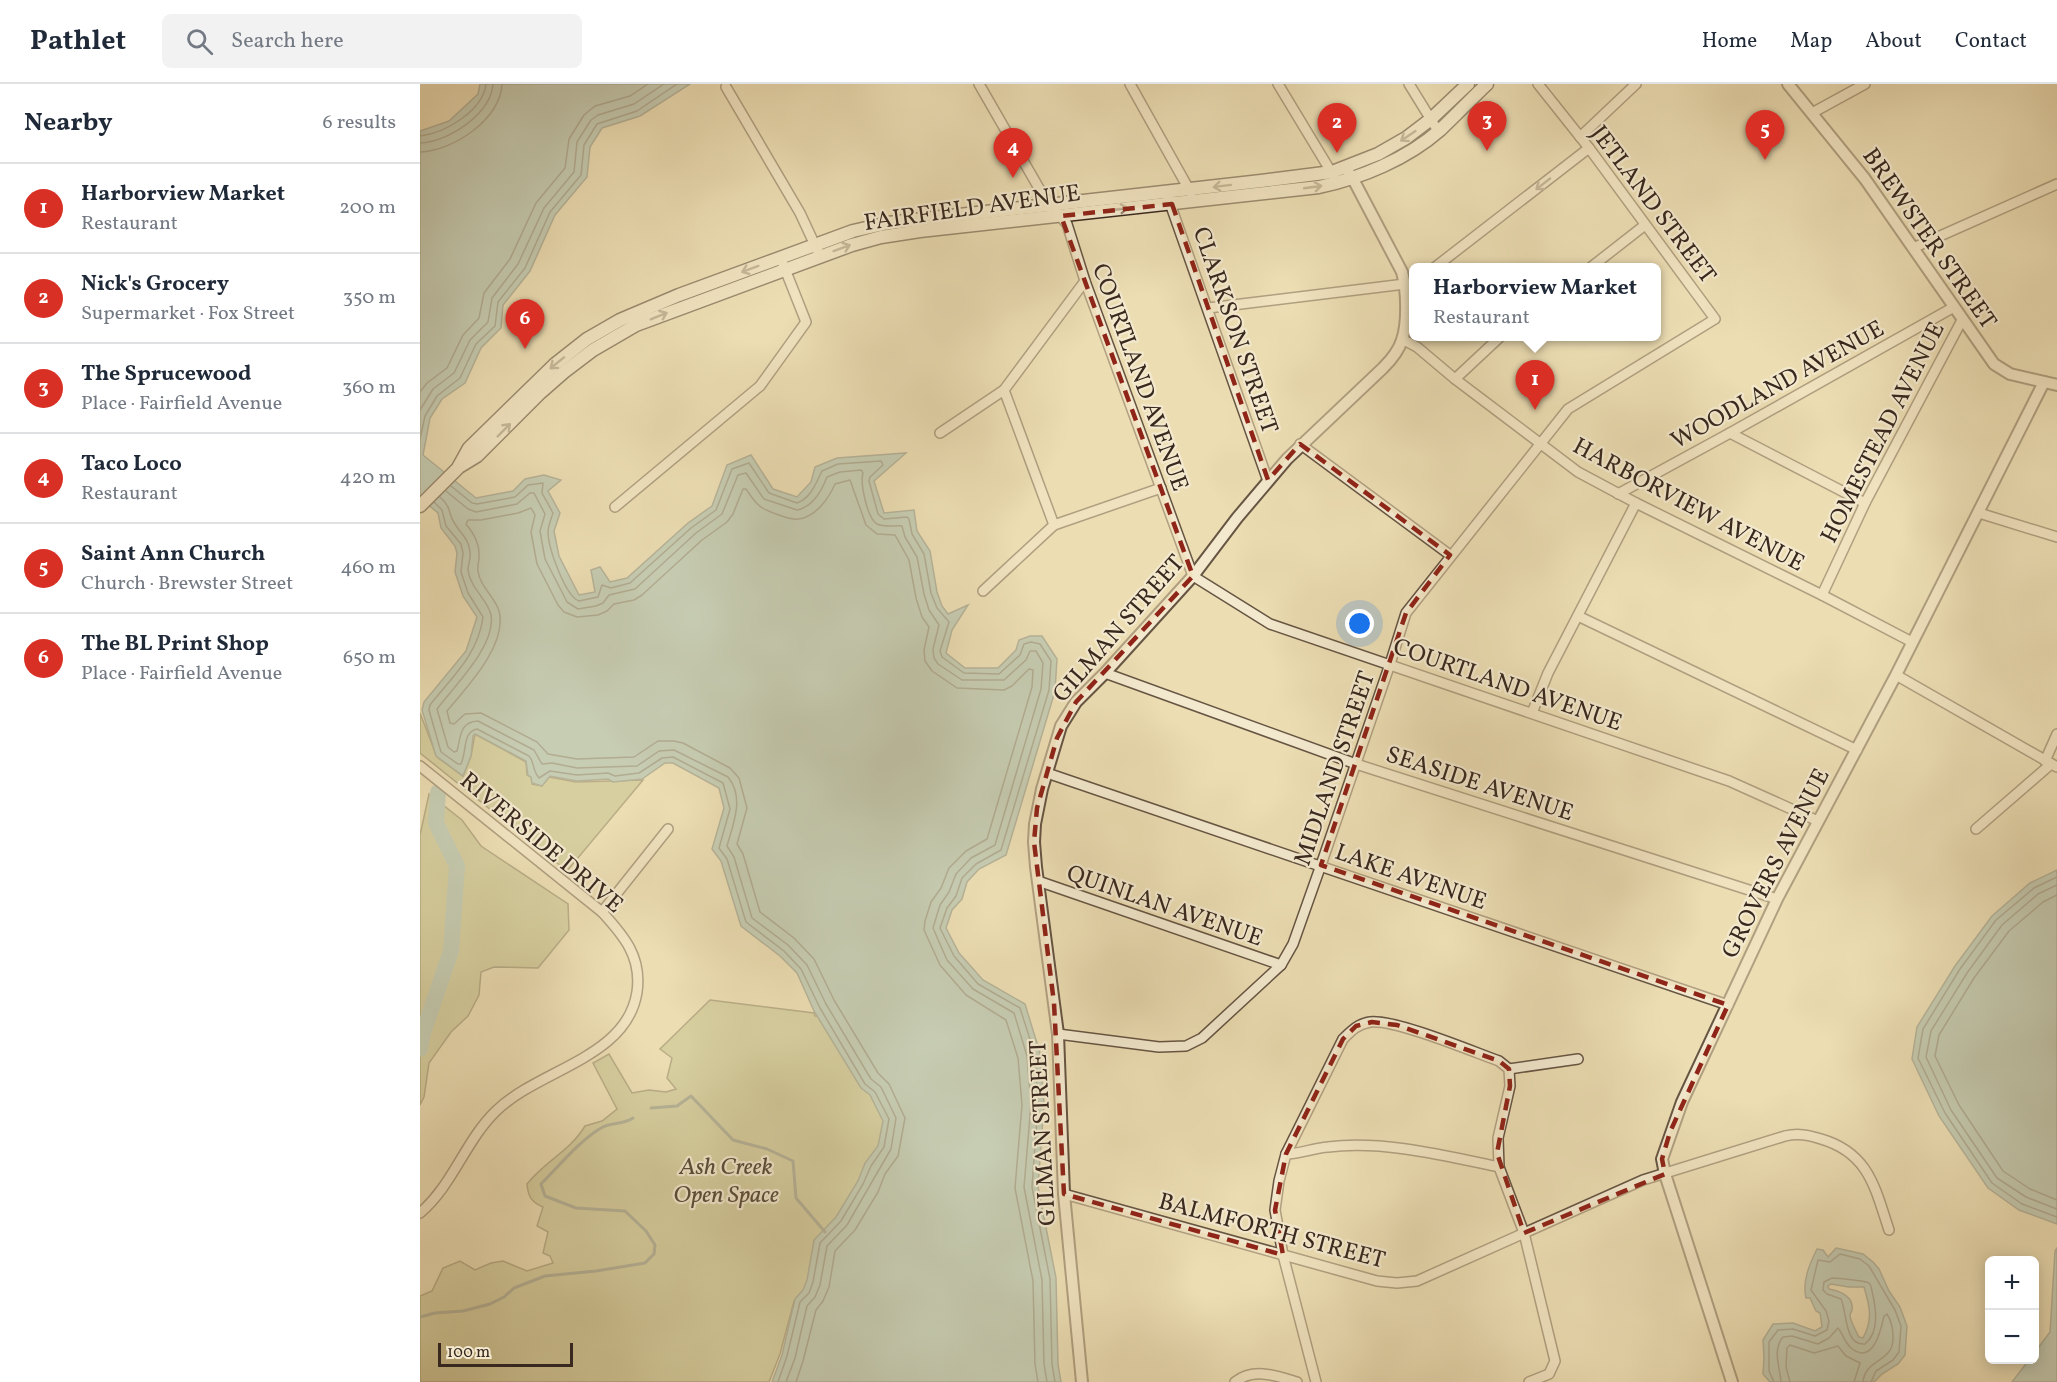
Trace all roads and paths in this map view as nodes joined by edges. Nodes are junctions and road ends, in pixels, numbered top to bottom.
1 (979, 84) edge
2 (1130, 84) edge
3 (1278, 84) edge
4 (1409, 84) edge
5 (1468, 84) edge
6 (1487, 84) edge
7 (1539, 84) edge
8 (1636, 84) edge
9 (1788, 84) edge
10 (1865, 84) edge
11 (726, 87) dead end
12 (1812, 113) junction
13 (1431, 119) junction
14 (1438, 131) junction
15 (1580, 136) junction
16 (1589, 148) junction
17 (1345, 167) junction
18 (1334, 177) junction
19 (1353, 179) junction
20 (2057, 184) edge
21 (1192, 196) junction
22 (1169, 198) junction
23 (1052, 205) junction
24 (1061, 216) junction
25 (987, 218) junction
26 (1645, 225) junction
27 (1913, 248) junction
28 (818, 250) junction
29 (782, 263) junction
30 (1439, 263) edge
31 (1595, 263) edge
32 (1085, 281) junction
33 (1408, 285) edge
34 (1954, 307) junction
35 (1208, 308) junction
36 (1715, 319) joint
37 (1962, 320) junction
38 (1402, 339) junction
39 (1496, 341) edge
40 (1455, 380) junction
41 (2044, 382) junction
42 (2057, 385) edge
43 (1004, 390) junction
44 (940, 433) dead end
45 (1730, 433) junction
46 (1540, 443) junction
47 (1300, 444) junction
48 (1268, 480) junction
49 (1161, 488) junction
50 (1618, 494) junction
51 (1636, 503) junction
52 (1866, 503) junction
53 (420, 506) edge
54 (615, 507) dead end
55 (1979, 513) junction
56 (1054, 525) junction
57 (2057, 537) edge
58 (1450, 555) junction
59 (1193, 576) junction
60 (983, 591) dead end
61 (1822, 595) junction
62 (1578, 616) junction
63 (1912, 642) junction
64 (1390, 664) junction
65 (1105, 673) junction
66 (1896, 675) junction
67 (1533, 713) junction
68 (2057, 734) edge
69 (1857, 750) junction
70 (1356, 764) junction
71 (2051, 764) edge
72 (420, 766) edge
73 (1047, 773) junction
74 (1818, 821) junction
75 (668, 828) dead end
76 (1976, 829) dead end
77 (1321, 865) junction
78 (1038, 881) junction
79 (1777, 899) junction
80 (602, 912) junction
81 (1281, 965) junction
82 (1728, 1005) junction
83 (1058, 1034) junction
84 (1578, 1059) dead end
85 (1509, 1069) junction
86 (1286, 1154) junction
87 (1499, 1167) junction
88 (1665, 1174) junction
89 (1065, 1194) junction
90 (420, 1213) edge
91 (1890, 1230) dead end
92 (1524, 1233) junction
93 (1283, 1255) junction
94 (1082, 1382) edge
95 (1235, 1382) edge
96 (1298, 1382) edge
97 (1316, 1382) edge
98 (1529, 1382) edge
99 (1732, 1382) edge

1 - 23 street, COURTLAND AVENUE
2 - 21 street
3 - 18 street
4 - 13 street
5 - 13 main road, FAIRFIELD AVENUE
6 - 14 main road, FAIRFIELD AVENUE
7 - 15 street, JETLAND STREET
8 - 15 street
9 - 12 street, BREWSTER STREET
10 - 12 street
11 - 28 street
12 - 27 street, BREWSTER STREET
13 - 14 street
13 -> 17 main road, FAIRFIELD AVENUE
14 - 19 main road, FAIRFIELD AVENUE
15 - 16 street, JETLAND STREET
16 - 26 street, JETLAND STREET
16 -> 30 street
17 - 18 main road, FAIRFIELD AVENUE
17 - 19 street, GILMAN STREET
18 - 19 main road, FAIRFIELD AVENUE
18 - 21 main road, FAIRFIELD AVENUE
19 - 33 street, GILMAN STREET
20 - 27 street
21 - 22 main road, FAIRFIELD AVENUE
22 - 23 main road, FAIRFIELD AVENUE
24 -> 22 main road, FAIRFIELD AVENUE
22 - 35 street, CLARKSON STREET
23 - 24 street, COURTLAND AVENUE
23 - 25 main road, FAIRFIELD AVENUE
24 - 25 main road, FAIRFIELD AVENUE
24 - 32 street, COURTLAND AVENUE
25 - 28 main road, FAIRFIELD AVENUE
26 - 31 street
26 - 36 street, JETLAND STREET
27 - 34 street, BREWSTER STREET
28 - 29 main road, FAIRFIELD AVENUE
29 - 53 main road, FAIRFIELD AVENUE
29 - 54 street
32 - 43 street
32 - 49 street, COURTLAND AVENUE
33 - 35 street
33 - 38 street, GILMAN STREET
34 - 37 street, BREWSTER STREET
34 - 45 street, WOODLAND AVENUE
35 - 48 street, CLARKSON STREET
36 - 46 street, MIDLAND STREET
37 - 41 street, BREWSTER STREET
37 - 52 street, HOMESTEAD AVENUE
38 - 40 street, HARBORVIEW AVENUE
38 - 47 street, GILMAN STREET
39 - 40 street
40 - 46 street, HARBORVIEW AVENUE
41 - 42 street, BREWSTER STREET
41 - 55 street, GROVERS AVENUE
43 - 44 street
43 - 56 street
45 - 50 street, WOODLAND AVENUE
45 - 52 street
46 - 50 street, HARBORVIEW AVENUE
46 - 58 street, MIDLAND STREET
47 - 48 street, GILMAN STREET
47 - 58 street
48 - 59 street, GILMAN STREET
49 - 56 street
49 - 59 street, COURTLAND AVENUE
50 - 51 street, HARBORVIEW AVENUE
51 - 61 street, HARBORVIEW AVENUE
51 - 62 street
52 - 61 street, HOMESTEAD AVENUE
55 - 57 street
55 - 63 street, GROVERS AVENUE
56 - 60 street
58 - 64 street, MIDLAND STREET
59 - 64 street, COURTLAND AVENUE
59 - 65 street, GILMAN STREET
61 - 63 street, HARBORVIEW AVENUE
62 - 67 street
62 - 69 street
63 - 66 street, GROVERS AVENUE
64 - 67 street, COURTLAND AVENUE
64 - 70 street, MIDLAND STREET
65 - 70 street, SEASIDE AVENUE
65 - 73 street, GILMAN STREET
66 - 69 street, GROVERS AVENUE
66 - 71 street
67 - 74 street, COURTLAND AVENUE
68 - 71 street
69 - 74 street, GROVERS AVENUE
70 - 77 street, MIDLAND STREET
70 - 79 street, SEASIDE AVENUE
71 - 76 street
72 - 80 street, RIVERSIDE DRIVE
73 - 77 street, LAKE AVENUE
73 - 78 street, GILMAN STREET
74 - 79 street, GROVERS AVENUE
75 - 80 street
77 - 81 street, MIDLAND STREET
77 - 82 street, LAKE AVENUE
78 - 81 street, QUINLAN AVENUE
78 - 83 street, GILMAN STREET
79 - 82 street, GROVERS AVENUE
80 - 90 street, RIVERSIDE DRIVE
81 - 83 street, MIDLAND STREET
82 - 88 street, GROVERS AVENUE
83 - 89 street, GILMAN STREET
84 - 85 street
85 - 86 street
85 - 87 street
86 - 87 street
86 - 93 street
87 - 92 street
88 - 91 street, BALMFORTH STREET
88 - 92 street, BALMFORTH STREET
88 - 99 street, GROVERS AVENUE
89 - 93 street, BALMFORTH STREET
89 - 94 street, GILMAN STREET
92 - 93 street, BALMFORTH STREET
92 - 98 street
93 - 97 street
95 - 96 street

